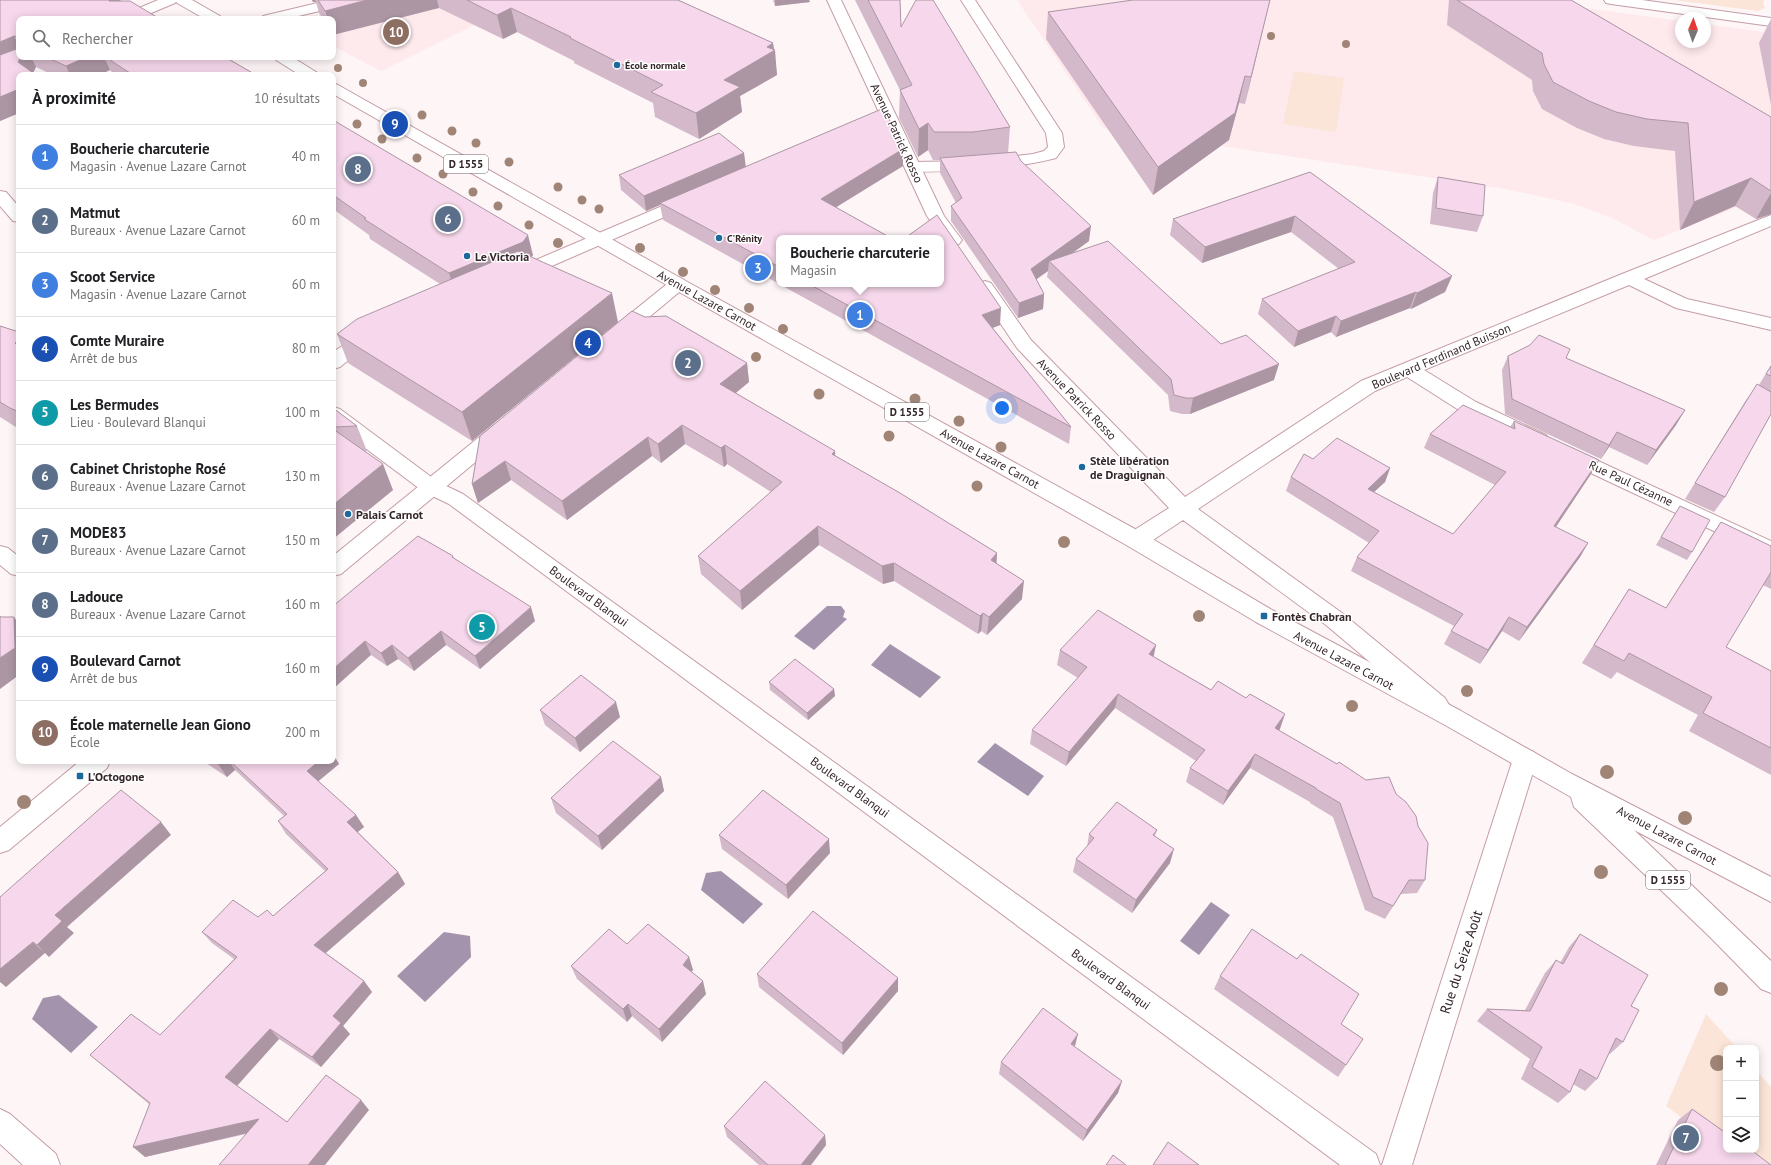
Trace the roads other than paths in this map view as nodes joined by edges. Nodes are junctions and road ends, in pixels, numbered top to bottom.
1 (170, 0) edge
2 (182, 0) edge
3 (348, 0) edge
4 (834, 0) edge
5 (968, 0) edge
6 (1612, 0) edge
7 (132, 16) edge
8 (210, 16) edge
9 (281, 16) edge
10 (1771, 22) edge
11 (286, 60) edge
12 (306, 72) edge
13 (336, 90) edge
14 (913, 167) junction
15 (705, 193) edge
16 (0, 196) edge
17 (16, 214) edge
18 (1771, 220) edge
19 (599, 238) junction
20 (963, 255) edge
21 (976, 274) edge
22 (1628, 278) junction
23 (502, 281) edge
24 (678, 284) junction
25 (1771, 324) edge
26 (388, 330) edge
27 (600, 348) edge
28 (336, 360) edge
29 (1408, 369) junction
30 (336, 416) edge
31 (516, 418) edge
32 (431, 487) junction
33 (1183, 509) junction
34 (1136, 540) junction
35 (1771, 550) edge
36 (0, 554) edge
37 (16, 566) edge
38 (336, 566) edge
39 (1453, 718) junction
40 (1525, 759) junction
41 (94, 764) edge
42 (1563, 781) junction
43 (0, 842) edge
44 (1771, 890) edge
45 (1771, 980) edge
46 (0, 1124) edge
47 (45, 1165) edge
48 (1365, 1165) edge
49 (1397, 1165) edge

1 - 7 street
2 - 8 street
3 - 9 street
4 - 14 street, Avenue Patrick Rosso
5 - 14 street
6 - 10 street
11 - 12 street
13 - 19 street, Avenue Lazare Carnot / D 1555
14 - 20 street, Avenue Patrick Rosso
15 - 19 street
16 - 17 street
18 - 22 street, Boulevard Ferdinand Buisson
19 - 23 street
19 - 24 street, Avenue Lazare Carnot / D 1555
21 - 33 street, Avenue Patrick Rosso
22 - 25 street
22 - 29 street, Boulevard Ferdinand Buisson
24 - 27 street
24 - 34 street, Avenue Lazare Carnot / D 1555
26 - 28 street
29 - 33 street, Boulevard Ferdinand Buisson
29 - 35 street, Rue Paul Cézanne
30 - 32 street, Boulevard Blanqui
31 - 32 street
32 - 38 street
32 - 48 street, Boulevard Blanqui
33 - 34 street, Boulevard Ferdinand Buisson
33 - 39 street, Avenue Patrick Rosso
34 - 39 street, Avenue Lazare Carnot / D 1555
36 - 37 street
39 - 40 street, Avenue Lazare Carnot / D 1555
40 - 42 street, Avenue Lazare Carnot / D 1555
40 - 49 street, Rue du Seize Août
41 - 43 street
42 - 44 street, Avenue Lazare Carnot / D 1555
42 - 45 street, Avenue Lazare Carnot / D 1555
46 - 47 street

